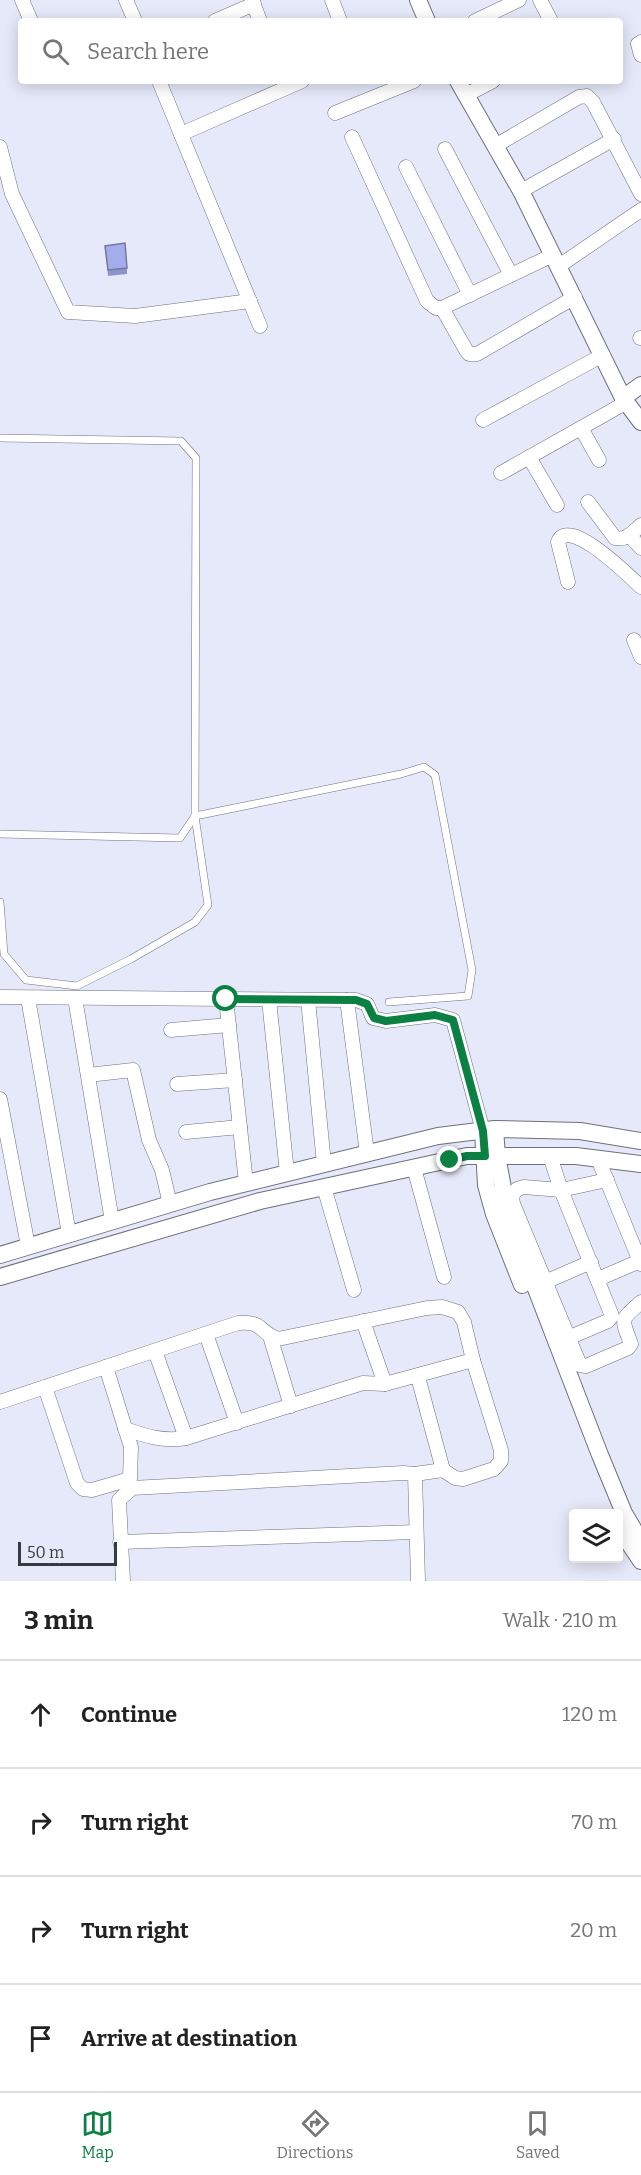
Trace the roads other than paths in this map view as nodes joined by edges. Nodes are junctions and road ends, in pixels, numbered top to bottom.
1 (22, 0) edge
2 (126, 0) edge
3 (332, 0) edge
4 (418, 0) edge
5 (540, 0) edge
6 (253, 2) edge
7 (511, 2) edge
8 (30, 18) edge
9 (133, 18) edge
10 (222, 18) edge
11 (259, 18) edge
12 (339, 18) edge
13 (426, 18) edge
14 (481, 18) edge
15 (549, 18) edge
16 (641, 42) edge
17 (641, 55) edge
18 (160, 84) edge
19 (295, 84) edge
20 (407, 84) edge
21 (480, 84) edge
22 (462, 88) edge
23 (335, 113) dead end
24 (181, 134) junction
25 (352, 137) dead end
26 (614, 140) junction
27 (495, 146) junction
28 (0, 147) edge
29 (445, 149) dead end
30 (406, 167) dead end
31 (521, 192) junction
32 (641, 194) edge
33 (6, 196) edge
34 (641, 210) edge
35 (556, 261) junction
36 (511, 275) junction
37 (470, 295) junction
38 (574, 297) junction
39 (250, 301) junction
40 (442, 308) junction
41 (260, 326) dead end
42 (603, 355) junction
43 (641, 385) edge
44 (633, 407) edge
45 (483, 420) dead end
46 (581, 428) junction
47 (0, 438) edge
48 (530, 457) junction
49 (599, 460) dead end
50 (501, 473) dead end
51 (588, 502) dead end
52 (557, 505) dead end
53 (641, 525) edge
54 (629, 535) junction
55 (641, 548) edge
56 (568, 582) dead end
57 (641, 587) edge
58 (634, 640) dead end
59 (641, 657) edge
60 (195, 816) junction
61 (0, 834) edge
62 (0, 902) edge
63 (0, 997) edge
64 (28, 998) junction
65 (75, 998) junction
66 (226, 999) junction
67 (269, 1000) junction
68 (308, 1000) junction
69 (347, 1000) junction
70 (389, 1002) dead end
71 (229, 1025) junction
72 (171, 1030) dead end
73 (88, 1075) junction
74 (235, 1080) junction
75 (177, 1084) dead end
76 (0, 1099) edge
77 (240, 1128) junction
78 (489, 1130) junction
79 (186, 1132) dead end
80 (641, 1141) edge
81 (367, 1153) junction
82 (491, 1156) junction
83 (550, 1156) junction
84 (598, 1159) junction
85 (324, 1164) junction
86 (641, 1164) edge
87 (414, 1168) junction
88 (287, 1173) junction
89 (607, 1180) junction
90 (246, 1183) junction
91 (324, 1187) junction
92 (561, 1190) junction
93 (170, 1204) junction
94 (112, 1221) junction
95 (69, 1234) junction
96 (28, 1246) junction
97 (0, 1255) edge
98 (591, 1262) junction
99 (640, 1262) edge
100 (0, 1277) edge
101 (444, 1277) dead end
102 (598, 1279) junction
103 (544, 1282) junction
104 (354, 1290) dead end
105 (641, 1302) edge
106 (363, 1321) junction
107 (206, 1334) junction
108 (270, 1336) junction
109 (568, 1338) junction
110 (155, 1351) junction
111 (473, 1360) junction
112 (106, 1367) junction
113 (418, 1377) junction
114 (386, 1384) junction
115 (45, 1387) junction
116 (0, 1402) edge
117 (291, 1406) junction
118 (237, 1423) junction
119 (125, 1429) junction
120 (186, 1438) junction
121 (443, 1470) junction
122 (415, 1474) junction
123 (131, 1484) junction
124 (610, 1509) edge
125 (416, 1532) junction
126 (623, 1536) edge
127 (120, 1542) junction
128 (641, 1542) edge
129 (641, 1561) edge
130 (123, 1581) edge
131 (418, 1581) edge

1 - 8 street
2 - 9 street
3 - 12 street
4 - 13 street
5 - 15 street
6 - 10 street
6 - 11 street
7 - 14 street
16 - 17 street
18 - 24 street
19 - 24 street
20 - 23 street
21 - 22 street
22 - 27 street
24 - 39 street
25 - 40 street
26 - 27 street
26 - 31 street
26 - 32 street
27 - 31 street
28 - 33 street
29 - 36 street
30 - 37 street
31 - 35 street
33 - 39 street
34 - 35 street
35 - 36 street
35 - 38 street
36 - 37 street
37 - 40 street
38 - 40 street
38 - 42 street
39 - 41 street
42 - 44 street
42 - 45 street
43 - 44 street
44 - 46 street
46 - 48 street
46 - 49 street
47 - 60 lane
48 - 50 street
48 - 52 street
51 - 54 street
53 - 54 street
54 - 55 street
56 - 57 street
58 - 59 street
60 - 61 lane
60 - 62 lane
60 - 70 lane
63 - 64 street
64 - 65 street
64 - 95 street
65 - 66 street
65 - 73 street
66 - 67 street
66 - 71 street
67 - 68 street
67 - 88 street
68 - 69 street
68 - 85 street
69 - 78 street
69 - 81 street
71 - 72 street
71 - 74 street
73 - 93 street
73 - 94 street
74 - 75 street
74 - 77 street
76 - 96 street
77 - 79 street
77 - 90 street
78 - 80 street
78 - 81 street
78 - 82 street
81 - 85 street
82 - 83 street
82 - 87 street
82 - 124 street
82 - 128 street
83 - 84 street
83 - 92 street
84 - 86 street
84 - 89 street
85 - 88 street
87 - 91 street
87 - 101 street
88 - 90 street
89 - 92 street
89 - 99 street
90 - 93 street
91 - 100 street
91 - 104 street
92 - 98 street
92 - 103 street
93 - 94 street
94 - 95 street
95 - 96 street
96 - 97 street
98 - 102 street
98 - 103 street
99 - 102 street
102 - 109 street
103 - 109 street
105 - 109 street
106 - 108 street
106 - 111 street
106 - 114 street
107 - 108 street
107 - 110 street
107 - 118 street
108 - 117 street
110 - 112 street
110 - 120 street
111 - 113 street
111 - 121 street
112 - 115 street
112 - 119 street
113 - 114 street
113 - 121 street
114 - 117 street
115 - 116 street
115 - 123 street
117 - 118 street
118 - 120 street
119 - 120 street
119 - 123 street
121 - 122 street
122 - 123 street
122 - 125 street
123 - 127 street
125 - 127 street
125 - 131 street
126 - 129 street
127 - 130 street

